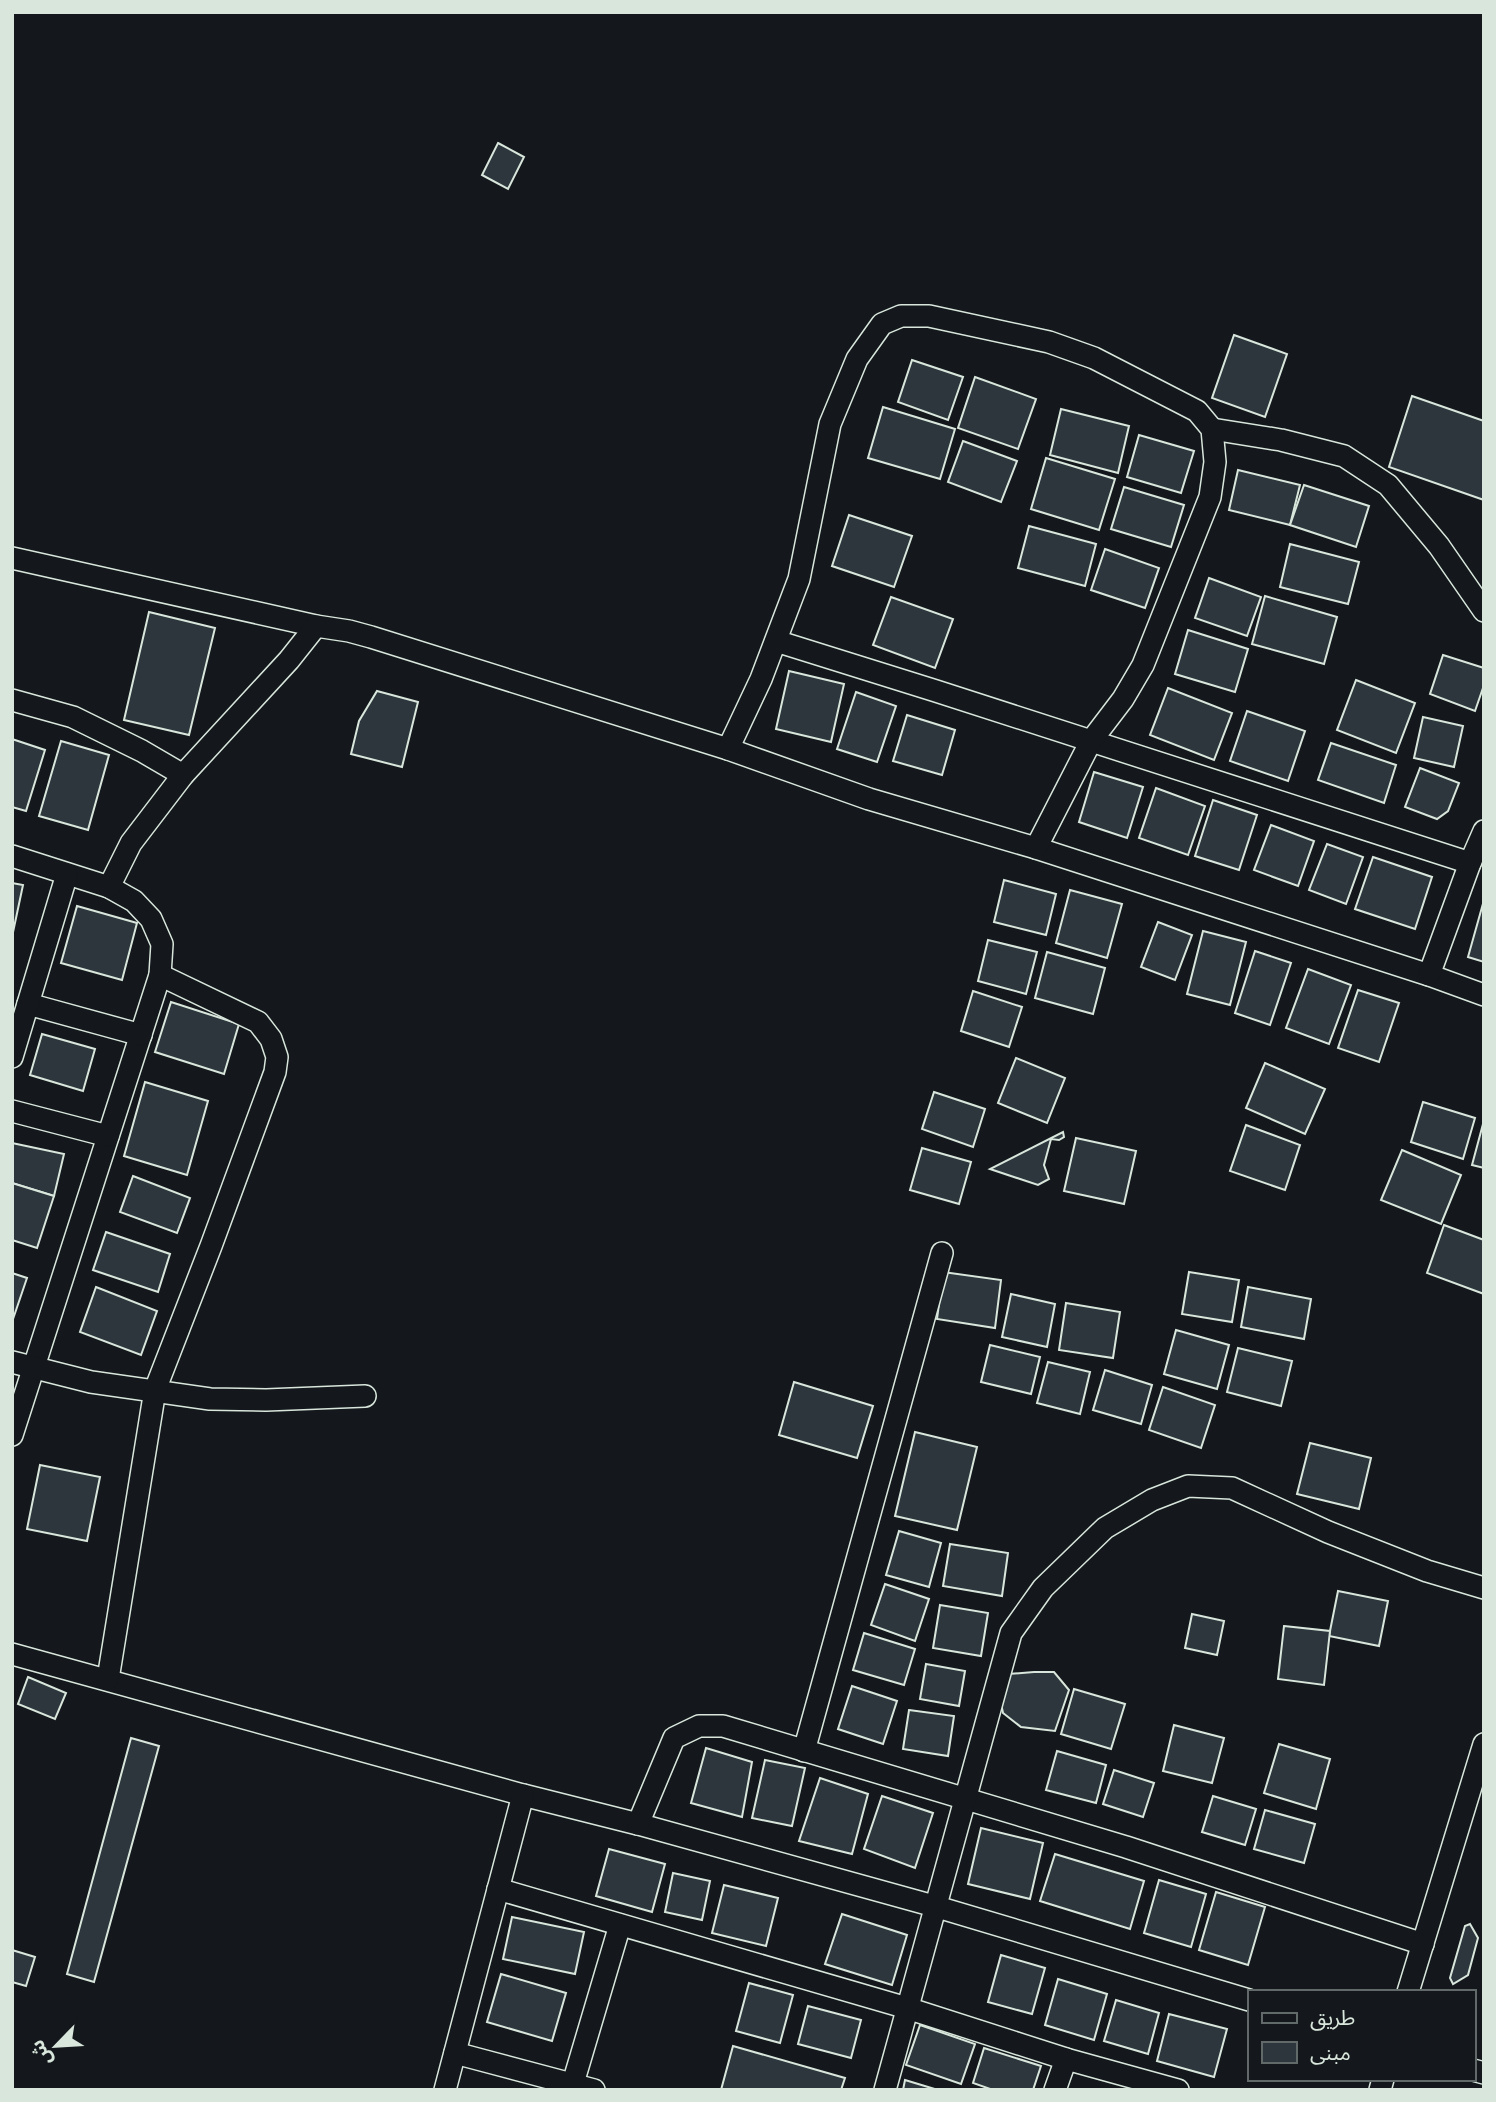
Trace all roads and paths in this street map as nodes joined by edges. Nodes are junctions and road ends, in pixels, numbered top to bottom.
1 (1212, 429) junction
2 (12, 558) edge
3 (1484, 611) edge
4 (316, 626) junction
5 (776, 641) junction
6 (12, 699) edge
7 (1091, 741) junction
8 (729, 749) junction
9 (183, 775) junction
10 (1484, 831) edge
11 (1036, 848) junction
12 (12, 856) edge
13 (1469, 863) junction
14 (67, 874) junction
15 (109, 887) junction
16 (160, 975) junction
17 (1429, 975) junction
18 (1484, 995) edge
19 (28, 1004) junction
20 (141, 1035) junction
21 (12, 1057) edge
22 (12, 1111) edge
23 (108, 1136) junction
24 (942, 1253) dead end
25 (22, 1365) edge
26 (155, 1390) junction
27 (365, 1396) dead end
28 (12, 1435) edge
29 (1484, 1588) edge
30 (12, 1654) edge
31 (107, 1678) junction
32 (1484, 1744) edge
33 (804, 1751) junction
34 (523, 1794) junction
35 (964, 1800) junction
36 (638, 1824) junction
37 (498, 1889) junction
38 (934, 1906) junction
39 (620, 1924) junction
40 (1423, 1944) junction
41 (1409, 1990) edge
42 (1248, 2000) edge
43 (907, 2008) junction
44 (455, 2053) junction
45 (1066, 2059) junction
46 (572, 2087) edge
47 (445, 2090) edge
48 (594, 2090) edge
49 (885, 2090) edge
50 (1055, 2090) edge
51 (1178, 2090) edge

1 - 3 street
1 - 5 street
1 - 7 street
2 - 4 street
4 - 8 street
4 - 9 street
5 - 7 street
5 - 8 street
6 - 9 street
7 - 11 street
7 - 13 street
8 - 11 street
9 - 15 street
10 - 13 street
11 - 17 street
12 - 14 street
13 - 17 street
14 - 15 street
14 - 19 street
15 - 16 street
16 - 20 street
16 - 26 street
17 - 18 street
19 - 20 street
19 - 21 street
20 - 23 street
22 - 23 street
23 - 25 street
24 - 33 street
25 - 26 street
25 - 28 street
26 - 27 street
26 - 31 street
29 - 35 street
30 - 31 street
31 - 34 street
32 - 40 street
33 - 35 street
33 - 36 street
34 - 36 street
34 - 37 street
35 - 38 street
35 - 40 street
36 - 38 street
37 - 39 street
37 - 44 street
38 - 42 street
38 - 43 street
39 - 43 street
39 - 46 street
40 - 41 street
43 - 45 street
43 - 49 street
44 - 46 street
44 - 47 street
45 - 50 street
45 - 51 street
46 - 48 street

